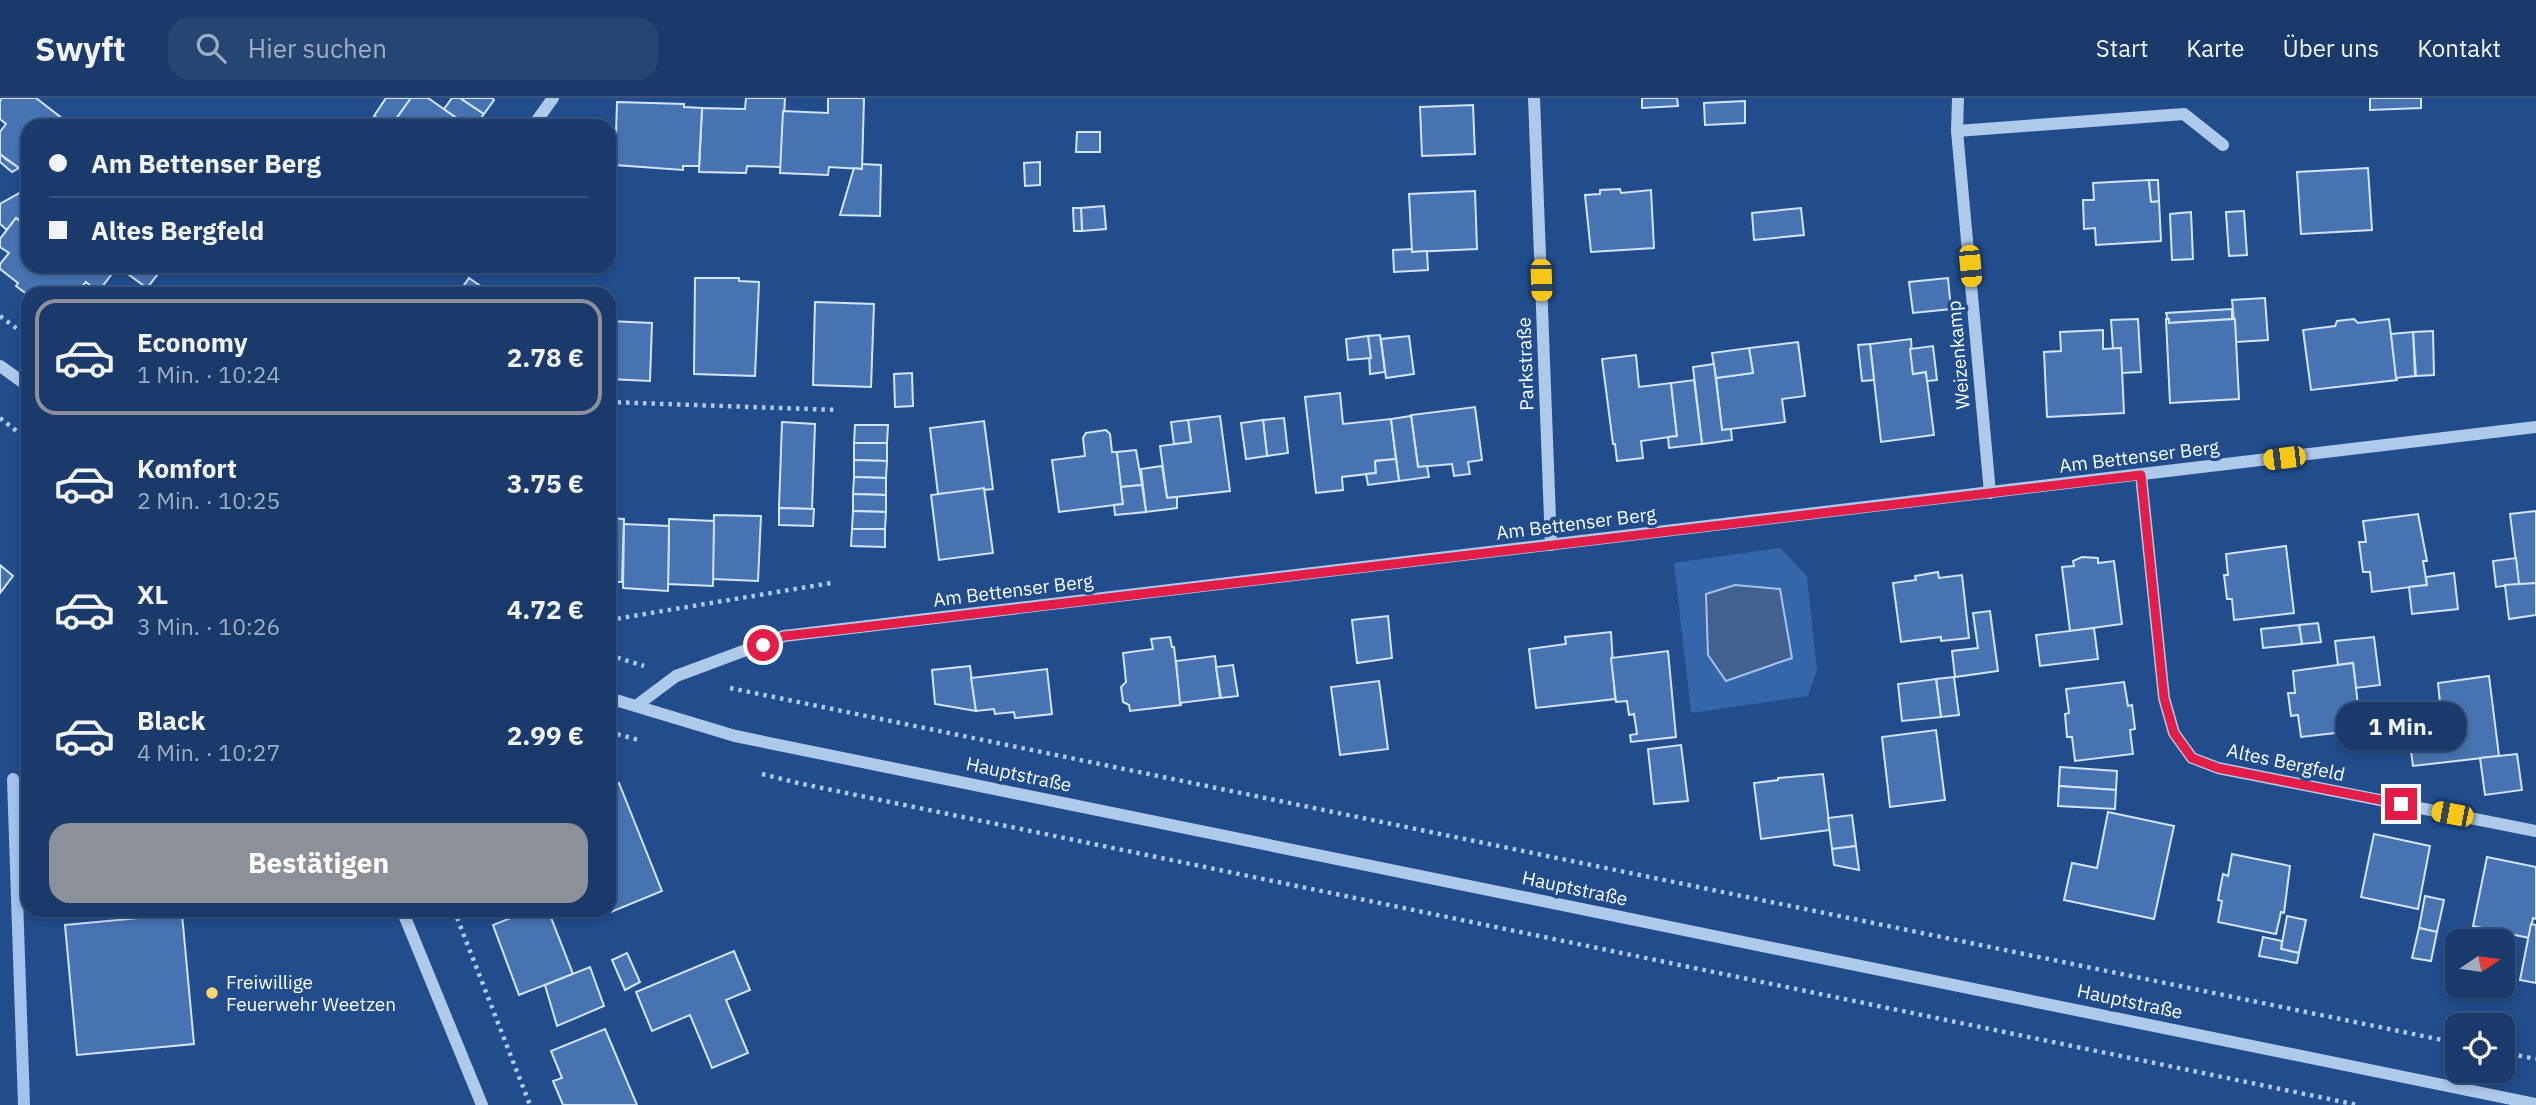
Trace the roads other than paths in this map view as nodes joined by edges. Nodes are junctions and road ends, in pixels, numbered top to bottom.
1 (553, 98) edge
2 (1534, 98) edge
3 (1958, 98) edge
4 (538, 119) edge
5 (1957, 131) junction
6 (2223, 145) dead end
7 (0, 366) edge
8 (21, 382) edge
9 (2536, 428) edge
10 (2141, 475) junction
11 (1990, 493) junction
12 (1551, 545) junction
13 (616, 700) edge
14 (636, 706) junction
15 (2536, 831) edge
16 (405, 917) edge
17 (2536, 1104) edge
18 (482, 1105) edge

1 - 4 street
2 - 12 street, Parkstraße
3 - 5 street, Weizenkamp
5 - 6 street
5 - 11 street, Weizenkamp
7 - 8 street
9 - 10 street, Am Bettenser Berg
10 - 11 street, Am Bettenser Berg
10 - 15 street, Altes Bergfeld
11 - 12 street, Am Bettenser Berg
12 - 14 street, Am Bettenser Berg
13 - 14 street, Hauptstraße
14 - 17 street, Hauptstraße
16 - 18 street

